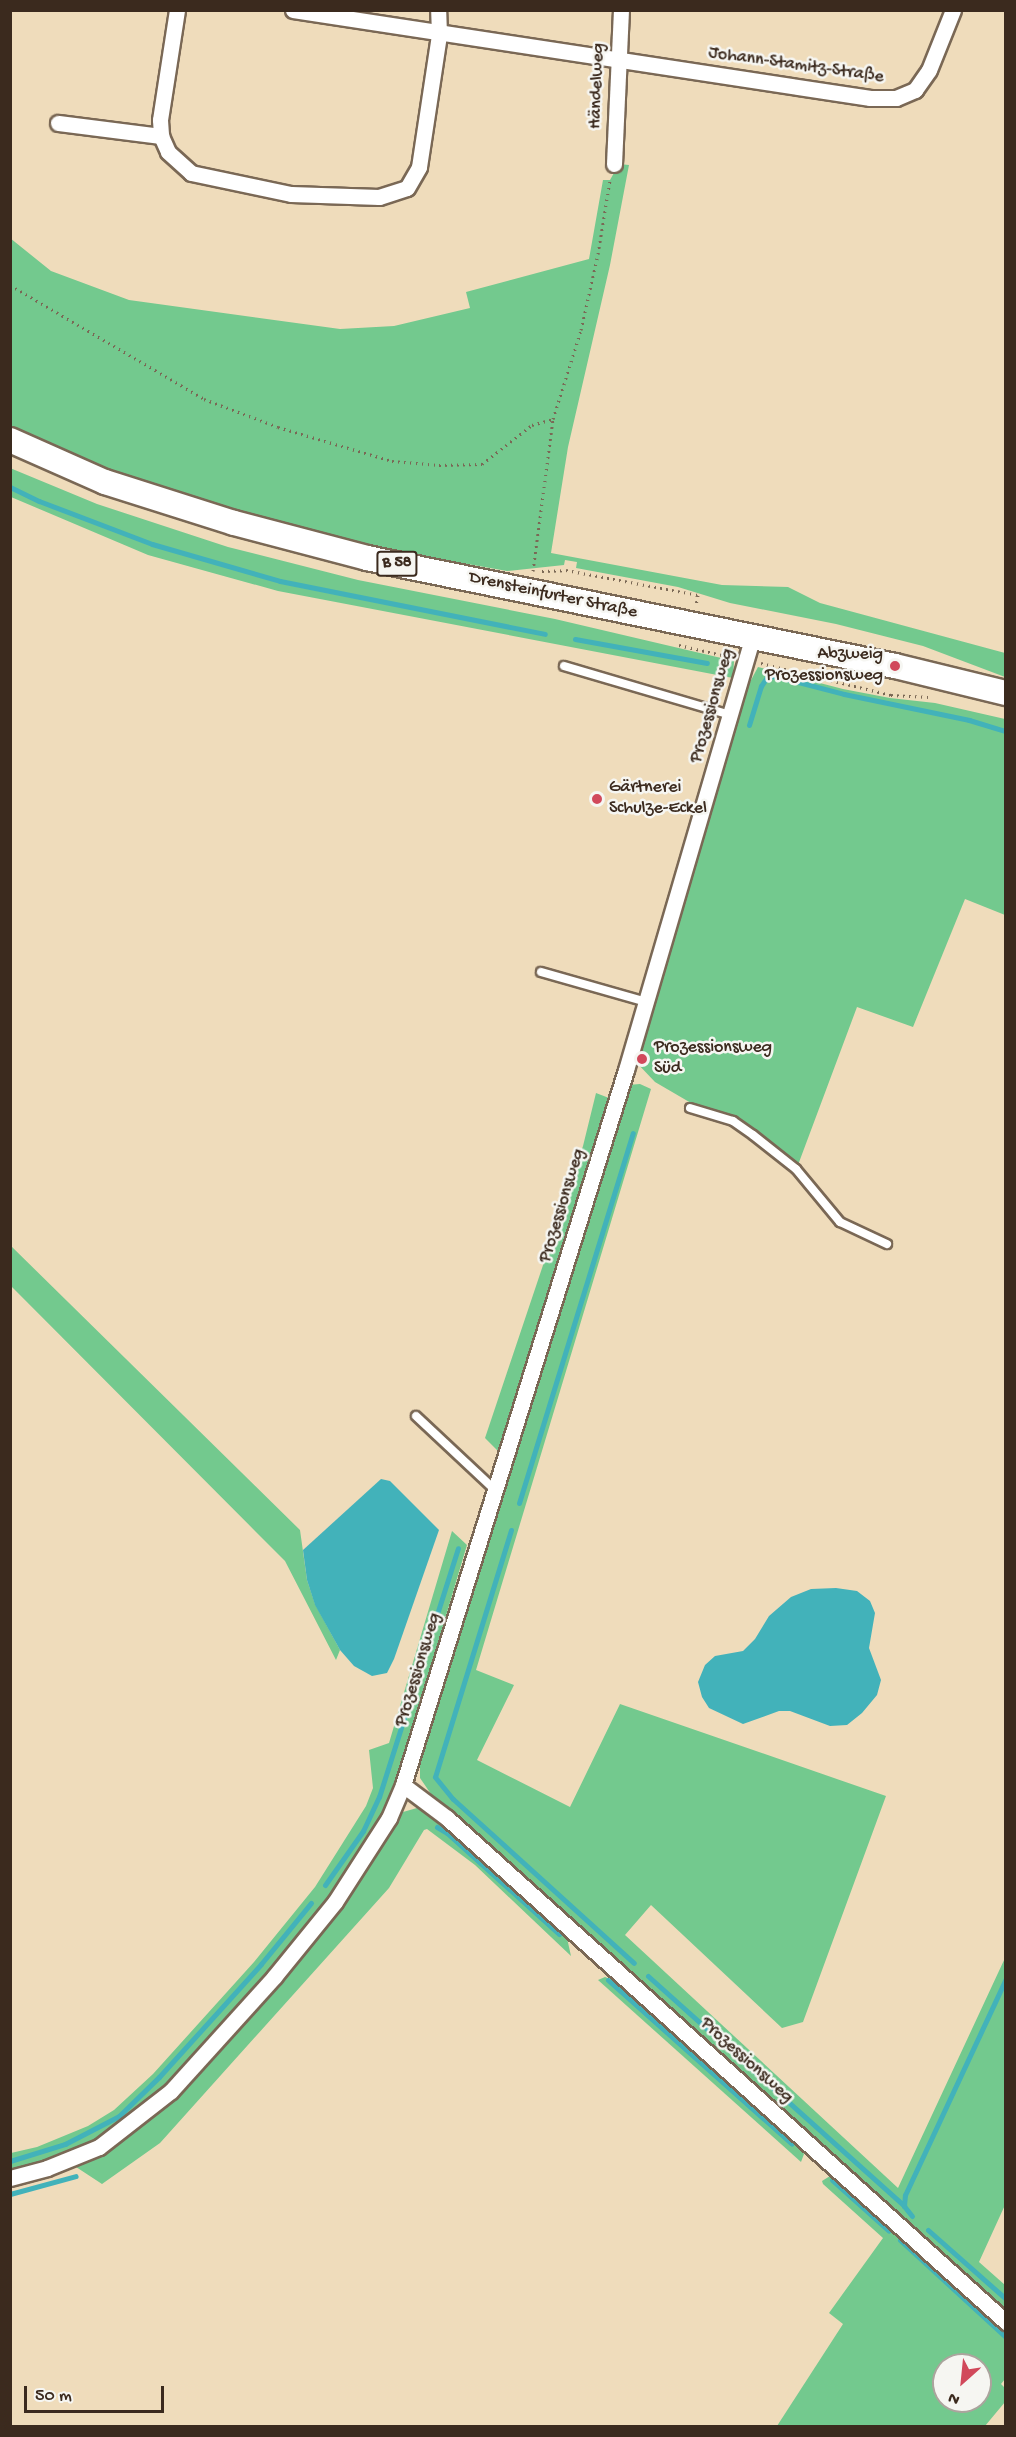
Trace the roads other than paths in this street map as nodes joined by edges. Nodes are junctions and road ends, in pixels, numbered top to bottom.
1 (177, 10) edge
2 (293, 10) edge
3 (438, 10) edge
4 (621, 10) edge
5 (953, 10) edge
6 (438, 34) junction
7 (619, 61) junction
8 (58, 123) dead end
9 (161, 136) junction
10 (614, 164) road end
11 (10, 440) edge
12 (753, 636) junction
13 (564, 666) dead end
14 (1005, 693) edge
15 (731, 715) junction
16 (541, 972) dead end
17 (646, 1002) junction
18 (690, 1108) dead end
19 (887, 1244) dead end
20 (416, 1416) dead end
21 (495, 1490) junction
22 (403, 1785) junction
23 (10, 2178) edge
24 (1005, 2322) edge

1 - 9 street
2 - 6 street, Johann-Stamitz-Straße
3 - 6 street
4 - 7 street, Händelweg
5 - 7 street, Johann-Stamitz-Straße
6 - 7 street, Johann-Stamitz-Straße
6 - 9 street
7 - 10 street, Händelweg
8 - 9 street
11 - 12 main road, Drensteinfurter Straße / B 58
12 - 14 main road, Drensteinfurter Straße / B 58
12 - 15 street, Prozessionsweg
13 - 15 lane
15 - 17 street, Prozessionsweg
16 - 17 lane
17 - 21 street, Prozessionsweg
18 - 19 lane
20 - 21 lane
21 - 22 street, Prozessionsweg
22 - 23 street, Prozessionsweg
22 - 24 street, Prozessionsweg

